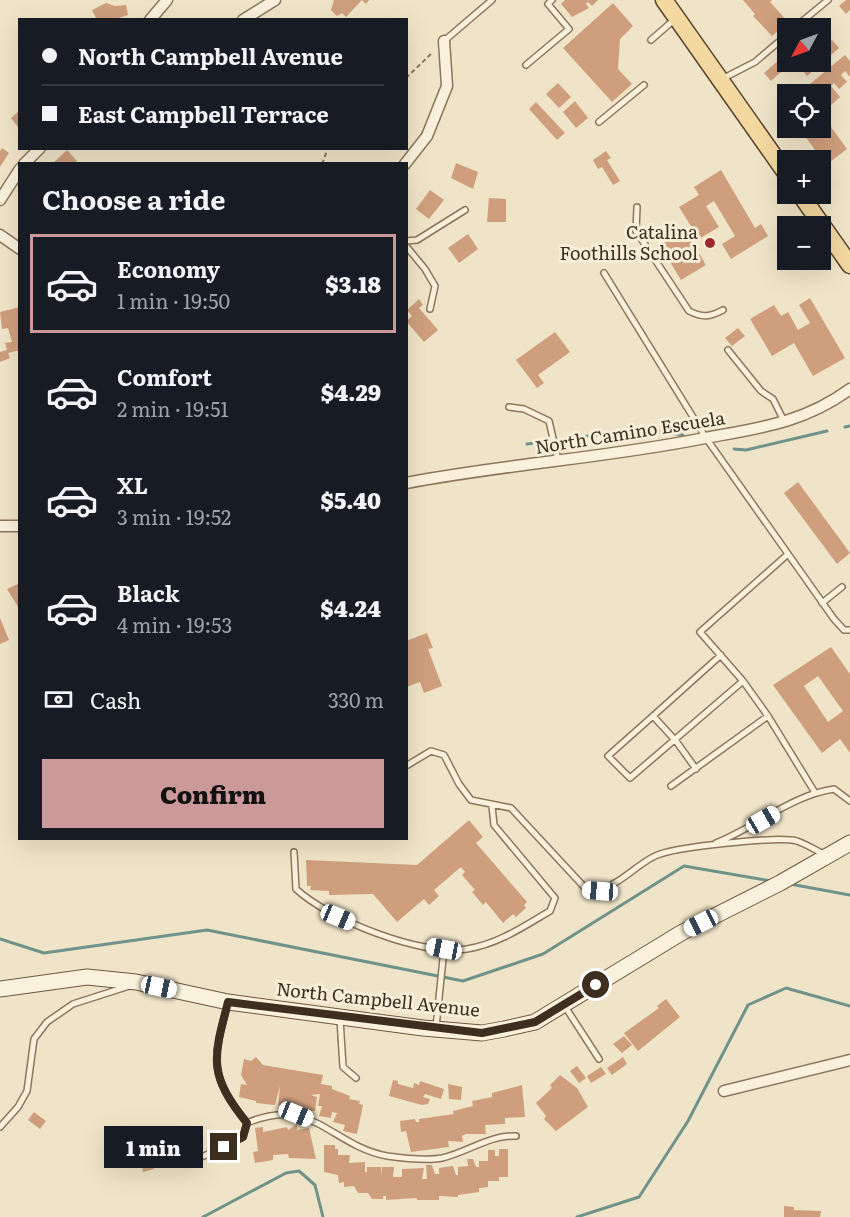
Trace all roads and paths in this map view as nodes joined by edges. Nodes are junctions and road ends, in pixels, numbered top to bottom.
1 (167, 0) edge
2 (275, 0) edge
3 (492, 0) edge
4 (552, 0) edge
5 (664, 0) edge
6 (828, 0) edge
7 (152, 18) edge
8 (246, 18) edge
9 (676, 18) junction
10 (806, 18) edge
11 (651, 40) dead end
12 (444, 41) junction
13 (777, 43) edge
14 (526, 65) dead end
15 (408, 76) edge
16 (720, 80) junction
17 (644, 85) dead end
18 (599, 122) dead end
19 (38, 150) edge
20 (777, 160) edge
21 (26, 162) edge
22 (407, 162) edge
23 (18, 172) edge
24 (0, 200) edge
25 (807, 204) edge
26 (637, 207) dead end
27 (465, 210) dead end
28 (0, 235) edge
29 (408, 241) edge
30 (18, 248) edge
31 (408, 249) edge
32 (850, 265) edge
33 (604, 273) dead end
34 (430, 309) dead end
35 (723, 310) dead end
36 (728, 350) dead end
37 (850, 389) edge
38 (509, 407) dead end
39 (785, 423) junction
40 (706, 438) junction
41 (559, 462) junction
42 (408, 483) edge
43 (0, 526) edge
44 (18, 526) edge
45 (788, 554) junction
46 (842, 587) dead end
47 (822, 603) junction
48 (850, 630) edge
49 (721, 655) junction
50 (743, 681) junction
51 (654, 716) junction
52 (768, 716) junction
53 (675, 740) junction
54 (408, 765) edge
55 (696, 769) junction
56 (670, 786) dead end
57 (814, 791) junction
58 (850, 801) edge
59 (492, 806) junction
60 (850, 843) edge
61 (710, 846) junction
62 (294, 852) dead end
63 (827, 856) junction
64 (444, 949) junction
65 (136, 982) junction
66 (0, 988) edge
67 (228, 1002) junction
68 (563, 1005) junction
69 (340, 1017) junction
70 (436, 1029) junction
71 (599, 1059) dead end
72 (850, 1060) edge
73 (356, 1078) dead end
74 (724, 1090) dead end
75 (247, 1123) junction
76 (0, 1127) edge
77 (516, 1136) dead end
78 (204, 1156) dead end

1 - 7 street
2 - 8 street
3 - 12 lane
4 - 14 lane
5 - 9 main road
6 - 10 lane
9 - 11 lane
9 - 16 main road
12 - 15 path
12 - 22 street
13 - 16 lane
16 - 20 main road
17 - 18 lane
19 - 21 street
23 - 24 street
25 - 32 main road
26 - 35 lane
27 - 29 lane
28 - 30 street
31 - 34 lane
33 - 40 lane
36 - 39 lane
37 - 39 street, North Camino Escuela
38 - 41 lane
39 - 40 street, North Camino Escuela
40 - 41 street, North Camino Escuela
40 - 45 lane
41 - 42 street, North Camino Escuela
43 - 44 street
45 - 47 lane
45 - 49 lane
46 - 47 lane
47 - 48 lane
49 - 50 lane
49 - 51 lane
50 - 52 lane
50 - 53 lane
51 - 53 lane
51 - 53 lane
52 - 55 lane
52 - 57 lane
53 - 55 lane
54 - 59 lane
55 - 56 lane
57 - 58 lane
57 - 61 lane
59 - 61 lane
59 - 64 lane
60 - 63 main road, North Campbell Avenue
61 - 63 lane
62 - 64 lane
63 - 68 main road, North Campbell Avenue
64 - 70 lane
65 - 66 main road, North Campbell Avenue
65 - 67 main road, North Campbell Avenue
65 - 76 lane
67 - 69 main road, North Campbell Avenue
67 - 75 lane
68 - 70 main road, North Campbell Avenue
68 - 71 lane
69 - 70 main road, North Campbell Avenue
69 - 73 lane
72 - 74 street
75 - 77 lane
75 - 78 lane

